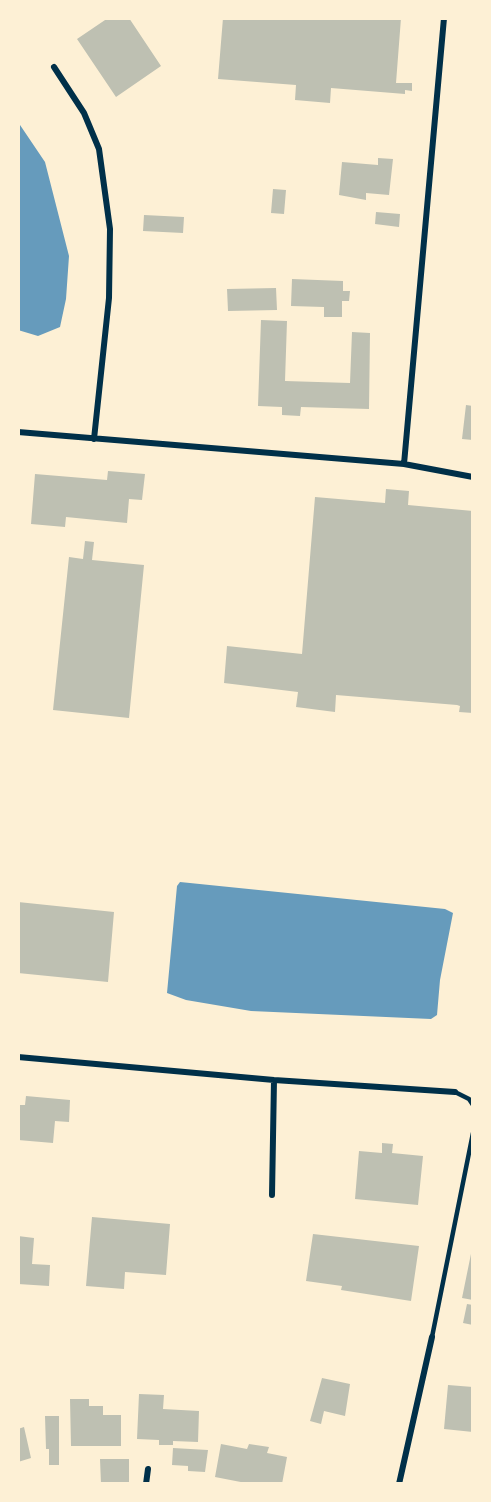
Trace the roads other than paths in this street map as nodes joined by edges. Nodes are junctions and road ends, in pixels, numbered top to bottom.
1 (444, 18) edge
2 (54, 67) dead end
3 (18, 432) edge
4 (94, 439) junction
5 (404, 464) junction
6 (473, 477) edge
7 (18, 1057) edge
8 (274, 1080) junction
9 (455, 1092) joint
10 (473, 1105) edge
11 (473, 1133) edge
12 (272, 1195) dead end
13 (432, 1337) joint
14 (148, 1469) dead end
15 (146, 1484) edge
16 (399, 1484) edge

1 - 5 street
2 - 4 street
3 - 4 street
4 - 5 street
5 - 6 street
7 - 8 street
8 - 9 street
8 - 12 street
9 - 10 lane
11 - 13 lane
13 - 16 street
14 - 15 street

